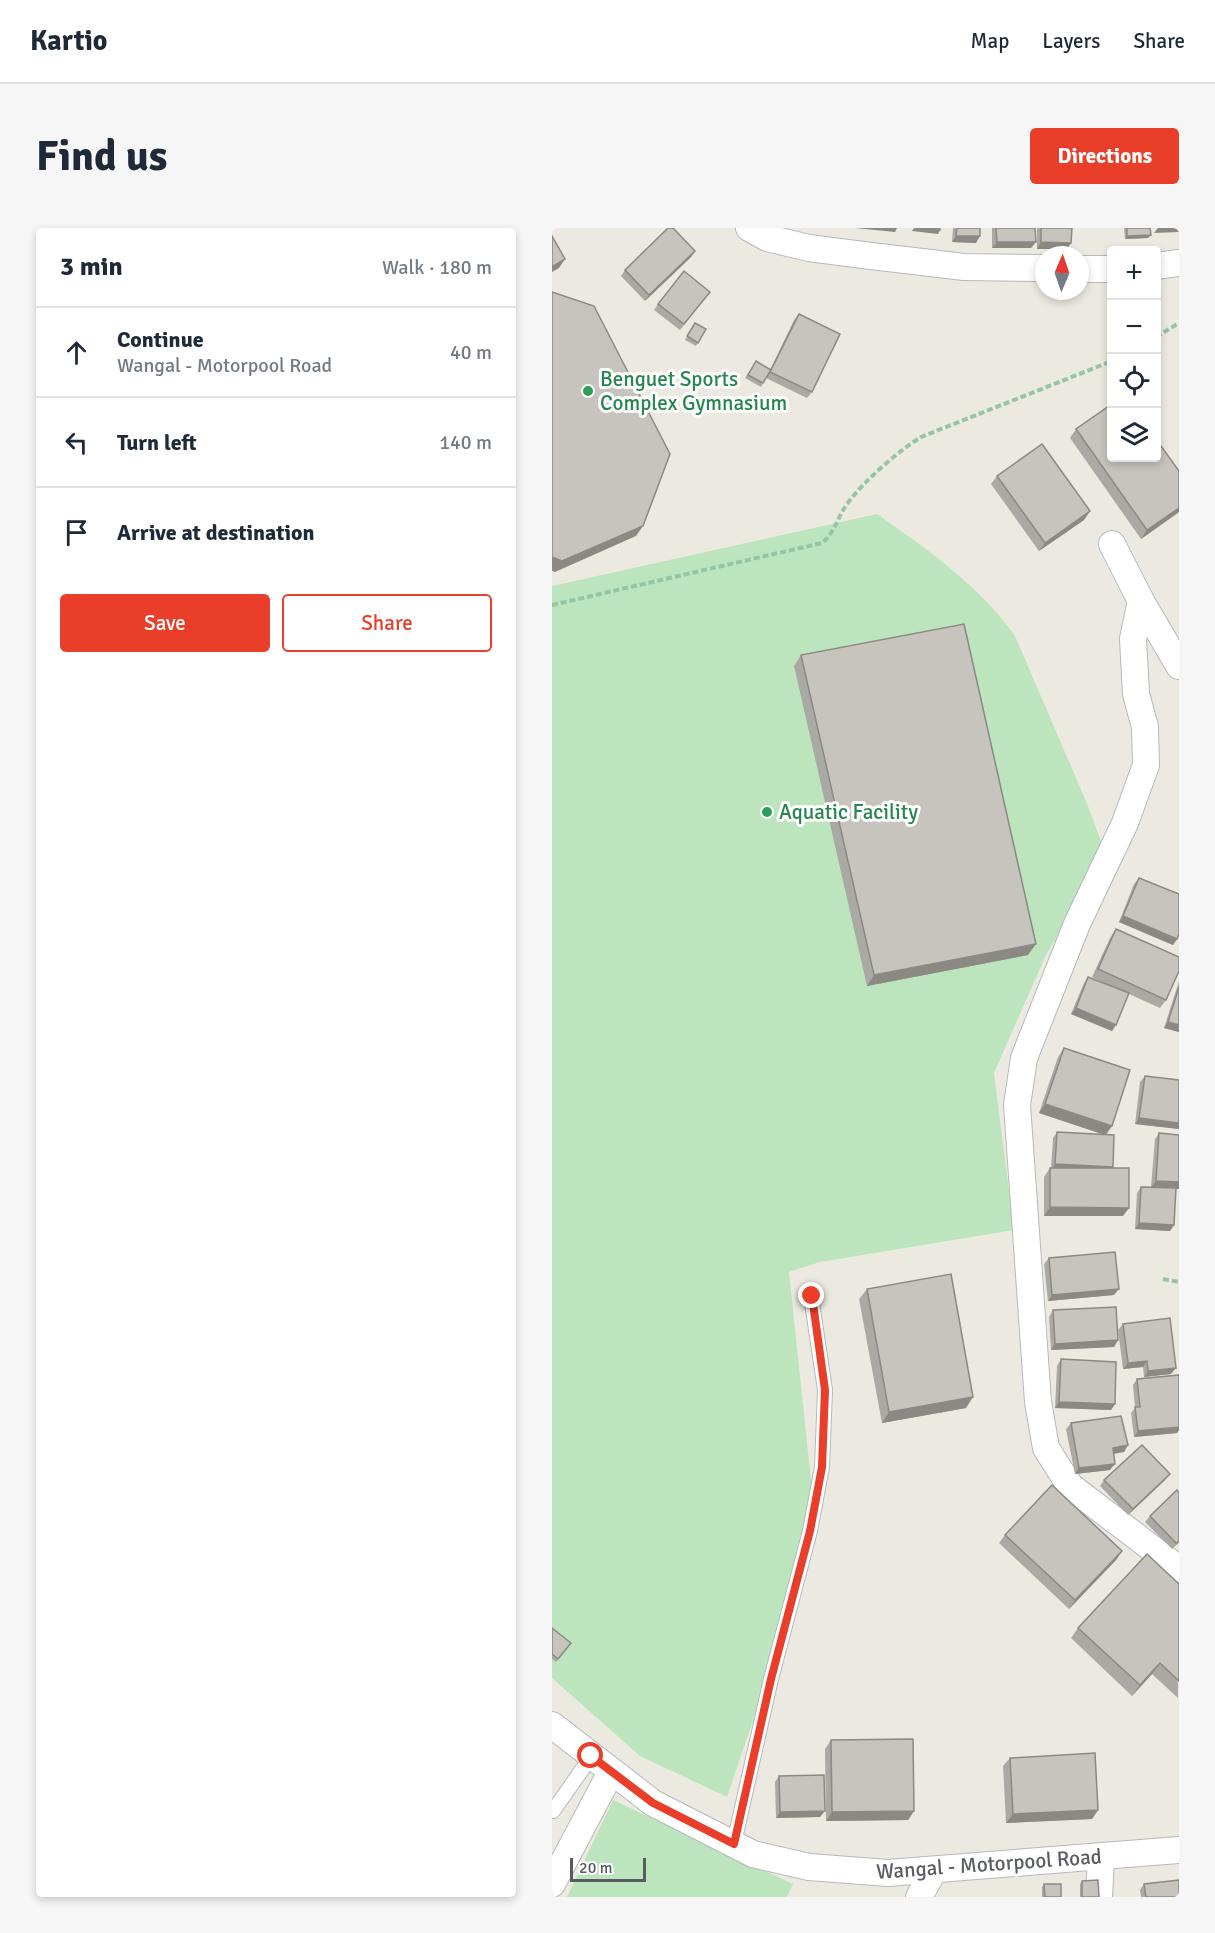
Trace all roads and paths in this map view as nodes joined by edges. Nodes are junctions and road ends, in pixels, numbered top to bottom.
1 (749, 228) edge
2 (1179, 263) edge
3 (1161, 265) edge
4 (1035, 268) edge
5 (1089, 268) edge
6 (1107, 269) edge
7 (1179, 323) edge
8 (1161, 334) edge
9 (1107, 363) edge
10 (1112, 544) dead end
11 (1141, 601) junction
12 (552, 606) edge
13 (1179, 666) edge
14 (1163, 1279) dead end
15 (1179, 1282) edge
16 (812, 1296) dead end
17 (1179, 1569) edge
18 (552, 1725) edge
19 (591, 1756) junction
20 (611, 1772) junction
21 (552, 1811) edge
22 (734, 1844) junction
23 (1179, 1850) edge
24 (1101, 1857) junction
25 (934, 1870) junction
26 (552, 1884) edge
27 (919, 1897) edge
28 (1099, 1897) edge

1 - 4 street
2 - 3 street
5 - 6 street
7 - 8 path
9 - 12 path
10 - 11 street
11 - 13 street
11 - 17 street
14 - 15 path
16 - 22 lane
18 - 19 street, Wangal - Motorpool Road
19 - 20 street, Wangal - Motorpool Road
19 - 21 lane
20 - 22 street, Wangal - Motorpool Road
20 - 26 street
22 - 25 street, Wangal - Motorpool Road
23 - 24 street, Wangal - Motorpool Road
24 - 25 street, Wangal - Motorpool Road
24 - 28 street
25 - 27 street

